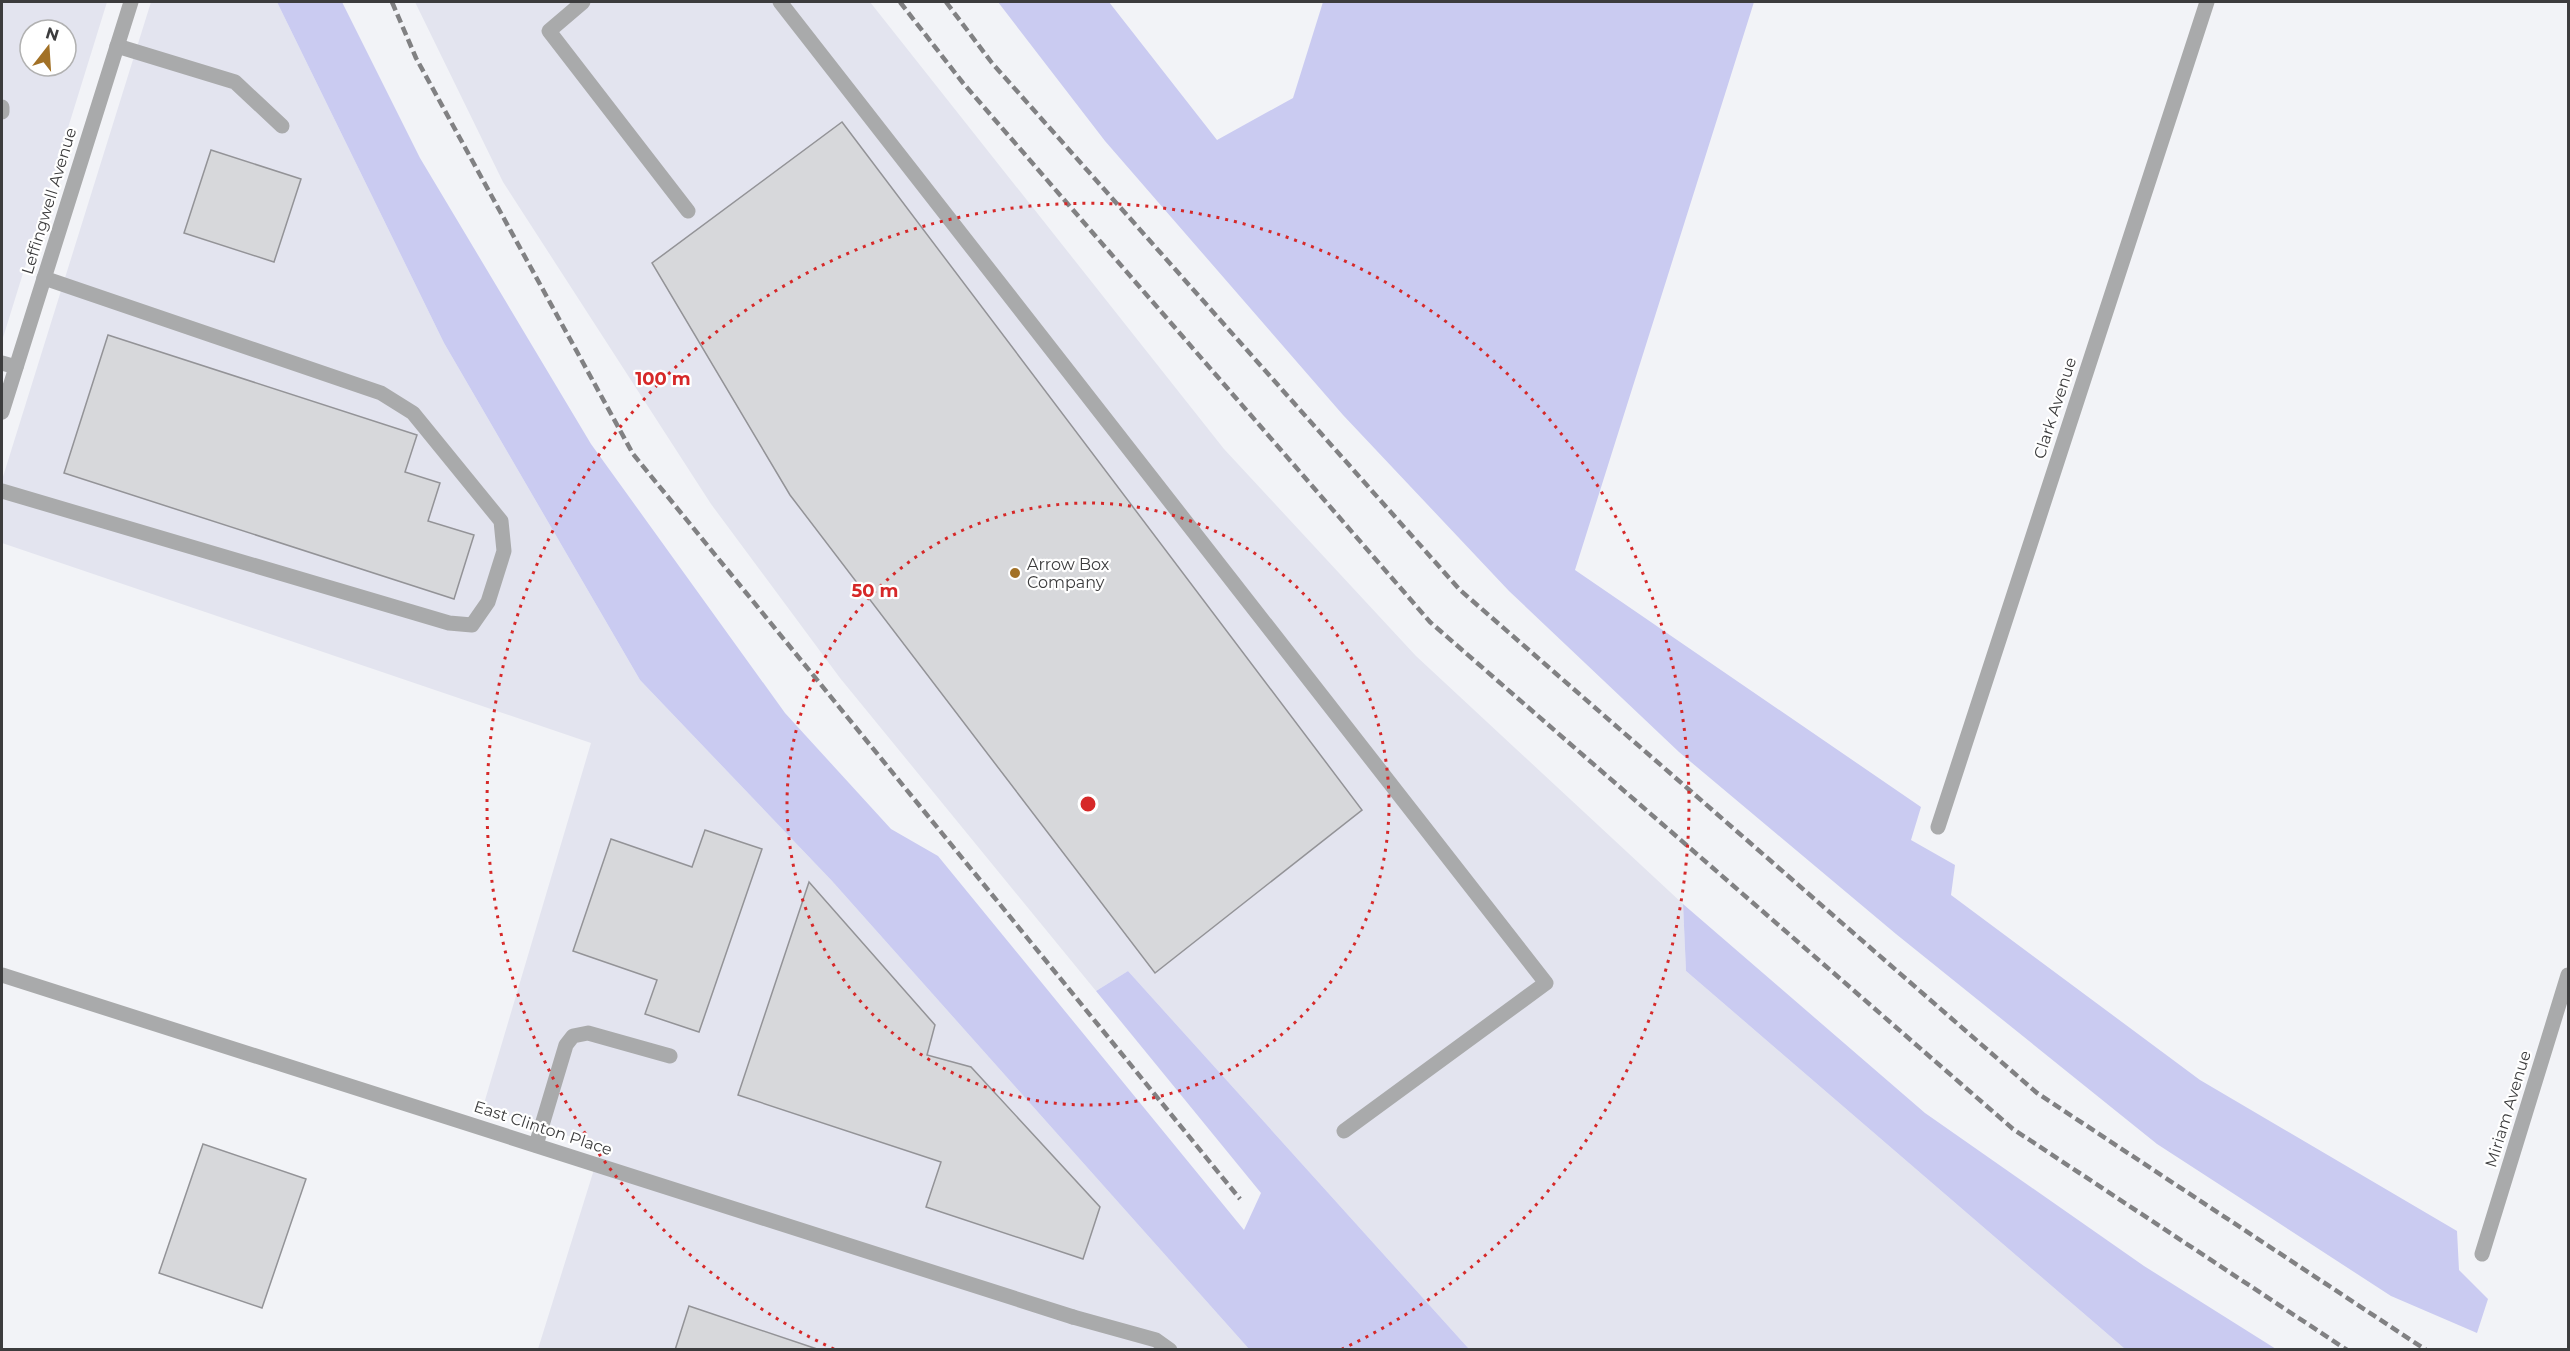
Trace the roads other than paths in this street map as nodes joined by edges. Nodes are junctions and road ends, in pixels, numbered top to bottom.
1 (130, 2) edge
2 (583, 2) edge
3 (780, 2) edge
4 (2207, 2) edge
5 (117, 46) junction
6 (2, 107) edge
7 (2, 112) edge
8 (282, 126) dead end
9 (688, 211) dead end
10 (44, 278) junction
11 (9, 365) edge
12 (2, 412) edge
13 (2, 491) edge
14 (1938, 826) dead end
15 (2, 975) edge
16 (2568, 975) edge
17 (670, 1056) dead end
18 (1344, 1131) dead end
19 (536, 1145) junction
20 (2482, 1254) dead end
21 (1170, 1350) edge

1 - 5 street, Leffingwell Avenue
2 - 9 street
3 - 18 street
4 - 14 street, Clark Avenue
5 - 8 street
5 - 10 street, Leffingwell Avenue
6 - 7 street
10 - 11 street, Leffingwell Avenue
10 - 13 street
11 - 12 street, Leffingwell Avenue
15 - 19 street, East Clinton Place
16 - 20 street, Miriam Avenue
17 - 19 street
19 - 21 street, East Clinton Place

